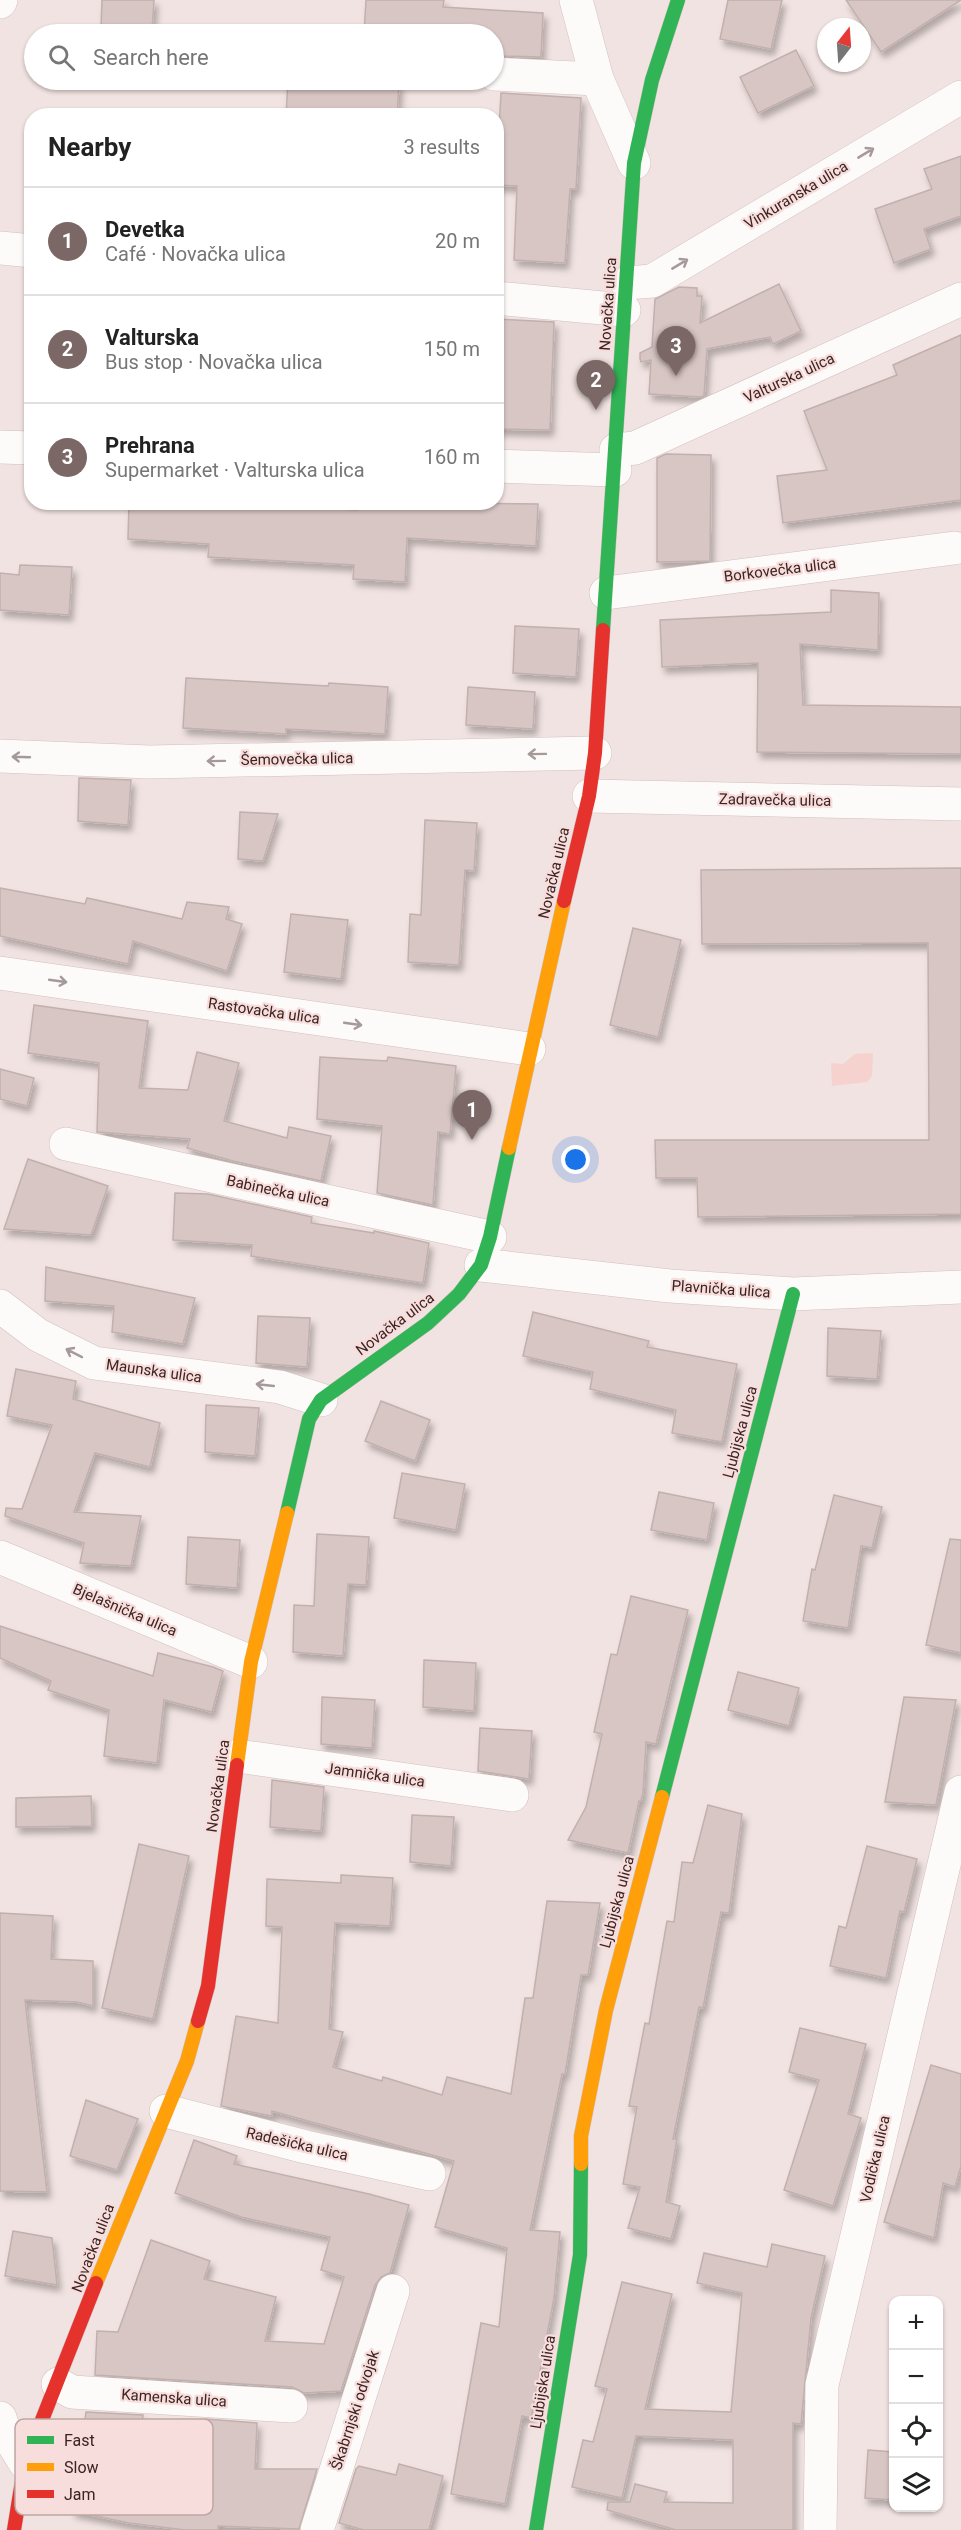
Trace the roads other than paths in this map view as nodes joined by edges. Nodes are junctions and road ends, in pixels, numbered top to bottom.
1 (576, 0) edge
2 (678, 0) edge
3 (504, 74) edge
4 (597, 79) junction
5 (961, 96) edge
6 (634, 163) junction
7 (0, 248) edge
8 (24, 250) edge
9 (625, 297) junction
10 (504, 298) edge
11 (961, 299) edge
12 (0, 447) edge
13 (24, 448) edge
14 (615, 460) junction
15 (504, 466) edge
16 (954, 548) dead end
17 (606, 593) junction
18 (595, 753) junction
19 (0, 756) edge
20 (589, 796) junction
21 (961, 804) edge
22 (0, 973) edge
23 (529, 1049) junction
24 (66, 1144) dead end
25 (486, 1251) junction
26 (961, 1287) edge
27 (793, 1294) junction
28 (0, 1306) edge
29 (321, 1400) junction
30 (0, 1557) edge
31 (251, 1662) junction
32 (238, 1756) junction
33 (961, 1792) edge
34 (512, 1795) dead end
35 (166, 2111) junction
36 (429, 2174) dead end
37 (393, 2291) dead end
38 (58, 2384) junction
39 (291, 2406) dead end
40 (0, 2418) edge
41 (43, 2419) edge
42 (15, 2447) edge
43 (16, 2515) edge
44 (14, 2530) edge
45 (317, 2530) edge
46 (536, 2530) edge
47 (820, 2530) edge

1 - 4 street
2 - 6 street, Novačka ulica
3 - 4 street
4 - 6 street
9 -> 5 street, Vinkuranska ulica
6 - 9 street, Novačka ulica
7 - 8 street
9 - 10 street, Vinkuranska ulica
9 - 14 street, Novačka ulica
11 - 14 street, Valturska ulica
12 - 13 street
14 - 15 street, Valturska ulica
14 - 17 street, Novačka ulica
16 - 17 street, Borkovečka ulica
17 - 18 street, Novačka ulica
18 -> 19 street, Šemovečka ulica
18 - 20 street, Novačka ulica
20 - 21 street, Zadravečka ulica
20 - 23 street, Novačka ulica
22 -> 23 street, Rastovačka ulica
23 - 25 street, Novačka ulica
24 - 25 street, Babinečka ulica
25 - 27 street, Plavnička ulica
25 - 29 street, Novačka ulica
26 - 27 street, Plavnička ulica
27 - 46 street, Ljubijska ulica
29 -> 28 street, Maunska ulica
29 - 31 street, Novačka ulica
30 - 31 street, Bjelašnička ulica
31 - 32 street, Novačka ulica
32 - 34 street, Jamnička ulica
32 - 35 street, Novačka ulica
33 - 47 street, Vodička ulica
35 - 36 street, Radešićka ulica
35 - 38 street, Novačka ulica
37 - 45 street, Škabrnjski odvojak
38 - 39 street, Kamenska ulica
38 - 41 street, Novačka ulica
40 - 42 street
43 - 44 street, Novačka ulica

